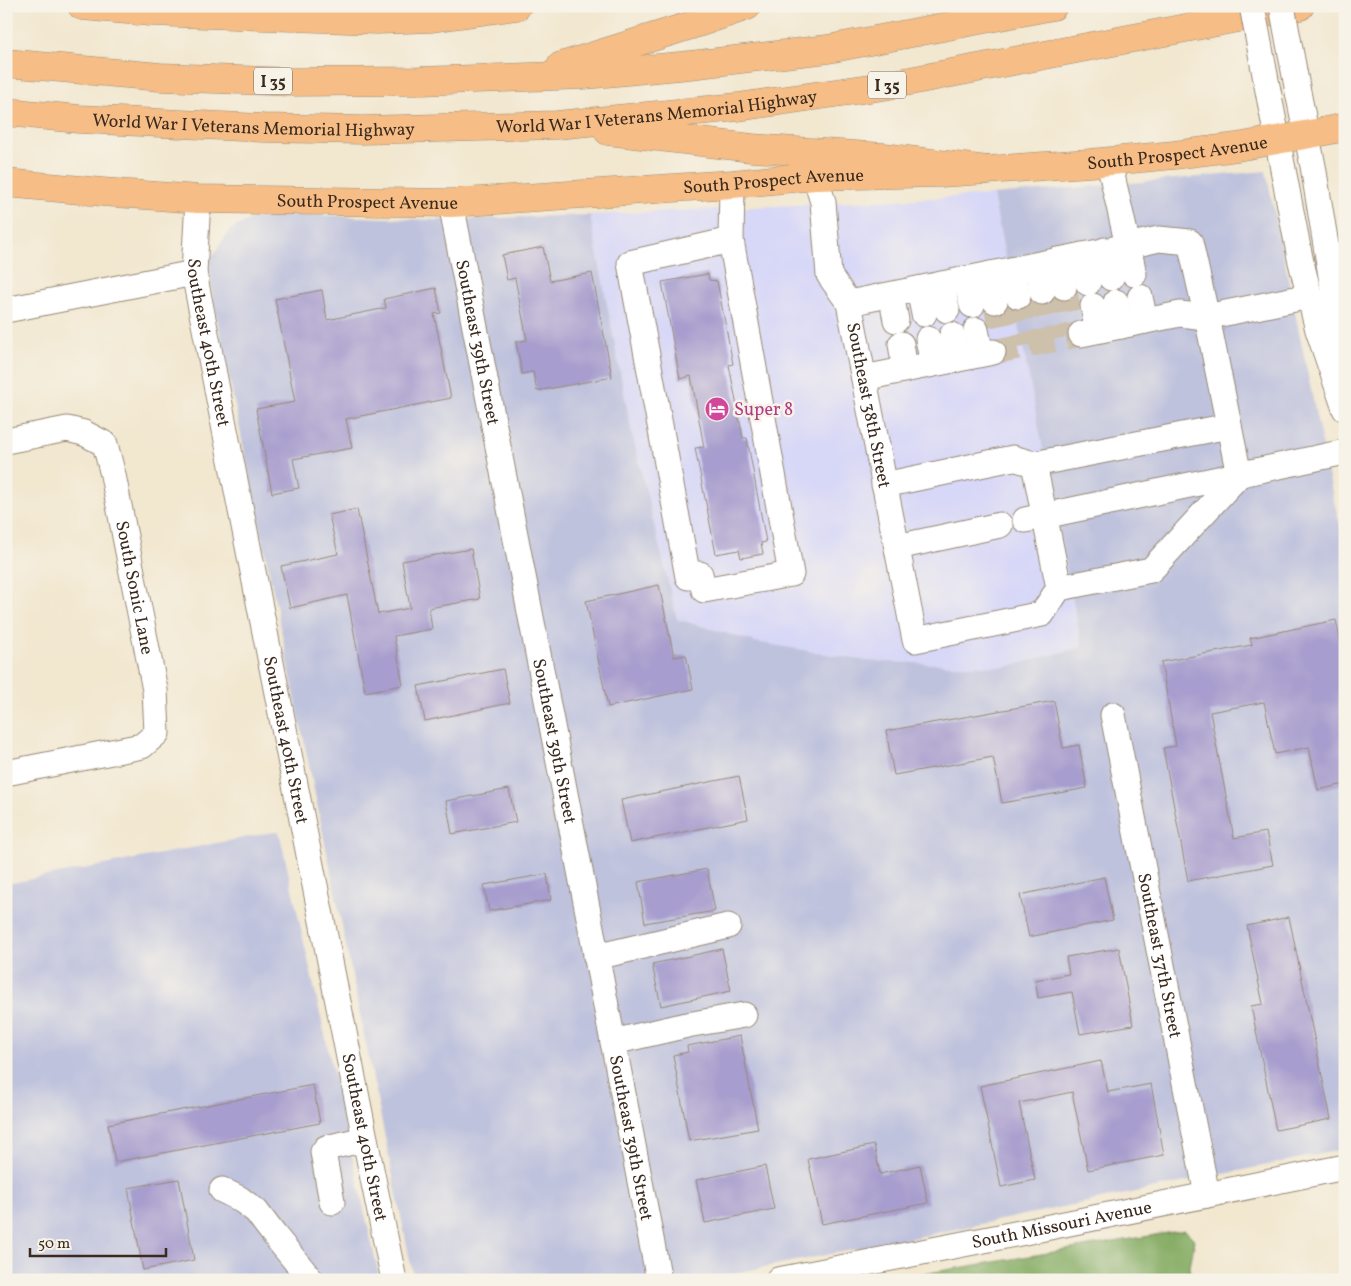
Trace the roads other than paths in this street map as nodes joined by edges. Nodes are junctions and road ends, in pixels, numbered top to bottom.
1 (82, 6) edge
2 (517, 6) edge
3 (747, 6) edge
4 (1053, 6) edge
5 (1252, 6) edge
6 (1282, 6) edge
7 (1300, 6) edge
8 (150, 9) edge
9 (431, 12) edge
10 (12, 63) edge
11 (522, 78) junction
12 (6, 112) edge
13 (79, 119) junction
14 (6, 120) edge
15 (557, 125) junction
16 (1345, 127) edge
17 (1306, 135) junction
18 (1278, 139) junction
19 (1109, 162) junction
20 (988, 170) junction
21 (815, 176) junction
22 (6, 184) edge
23 (732, 184) junction
24 (198, 198) junction
25 (451, 202) junction
26 (730, 240) junction
27 (1082, 255) junction
28 (1001, 272) junction
29 (194, 273) junction
30 (966, 279) junction
31 (931, 286) junction
32 (1053, 290) dead end
33 (891, 294) junction
34 (1310, 296) junction
35 (849, 303) junction
36 (1112, 305) junction
37 (6, 310) edge
38 (935, 312) dead end
39 (1206, 317) junction
40 (896, 320) dead end
41 (976, 330) dead end
42 (901, 344) dead end
43 (957, 359) junction
44 (933, 364) junction
45 (905, 369) junction
46 (864, 378) junction
47 (1345, 409) edge
48 (1229, 426) junction
49 (6, 441) edge
50 (1345, 452) edge
51 (1034, 464) junction
52 (1239, 475) junction
53 (884, 485) junction
54 (1035, 518) junction
55 (1000, 525) dead end
56 (897, 547) junction
57 (1059, 588) junction
58 (1113, 715) dead end
59 (6, 773) edge
60 (728, 926) dead end
61 (596, 957) junction
62 (744, 1015) dead end
63 (613, 1042) junction
64 (365, 1139) junction
65 (1345, 1167) edge
66 (222, 1190) dead end
67 (1207, 1195) junction
68 (332, 1202) dead end
69 (312, 1280) edge
70 (394, 1280) edge
71 (659, 1280) edge
72 (778, 1280) edge

1 - 8 main road
2 - 9 main road
3 - 11 main road
4 - 11 main road, I 35
5 - 18 street, bridge
6 - 17 street, bridge
7 - 15 main road, World War I Veterans Memorial Highway / I 35
8 - 9 main road
10 - 11 main road, I 35
12 - 13 main road, World War I Veterans Memorial Highway / I 35
13 - 14 main road
13 - 15 main road, World War I Veterans Memorial Highway / I 35
15 - 20 main road
16 - 17 main road, South Prospect Avenue
17 - 18 main road, South Prospect Avenue
17 - 47 street
18 - 19 main road, South Prospect Avenue
18 - 34 street
19 - 20 main road, South Prospect Avenue
19 - 27 street
20 - 21 main road, South Prospect Avenue
21 - 23 main road, South Prospect Avenue
21 - 35 street, Southeast 38th Street
22 - 24 main road, South Prospect Avenue
23 - 25 main road, South Prospect Avenue
23 - 26 street
24 - 25 main road, South Prospect Avenue
24 - 29 street, Southeast 40th Street
25 - 61 street, Southeast 39th Street
26 - 26 street
27 - 28 street
27 - 32 street
27 - 36 street
27 - 36 street
27 - 39 street
28 - 30 street
28 - 30 street
29 - 37 street
29 - 64 street, Southeast 40th Street
30 - 31 street
31 - 33 street
31 - 38 street
33 - 35 street
33 - 40 street
34 - 39 street
34 - 47 street
35 - 46 street, Southeast 38th Street
36 - 39 street
39 - 48 street
41 - 43 street
42 - 45 street
43 - 44 street
43 - 44 street
44 - 45 street
45 - 46 street
46 - 53 street, Southeast 38th Street
48 - 51 street
48 - 52 street
49 - 59 street, South Sonic Lane
50 - 52 street
51 - 53 street
51 - 54 street
52 - 54 street
52 - 57 street
53 - 56 street, Southeast 38th Street
54 - 57 street
55 - 56 street
56 - 57 street, Southeast 38th Street
58 - 67 street, Southeast 37th Street
60 - 61 street
61 - 63 street, Southeast 39th Street
62 - 63 street
63 - 71 street, Southeast 39th Street
64 - 68 street
64 - 70 street, Southeast 40th Street
65 - 67 street, South Missouri Avenue
66 - 69 street
67 - 72 street, South Missouri Avenue

